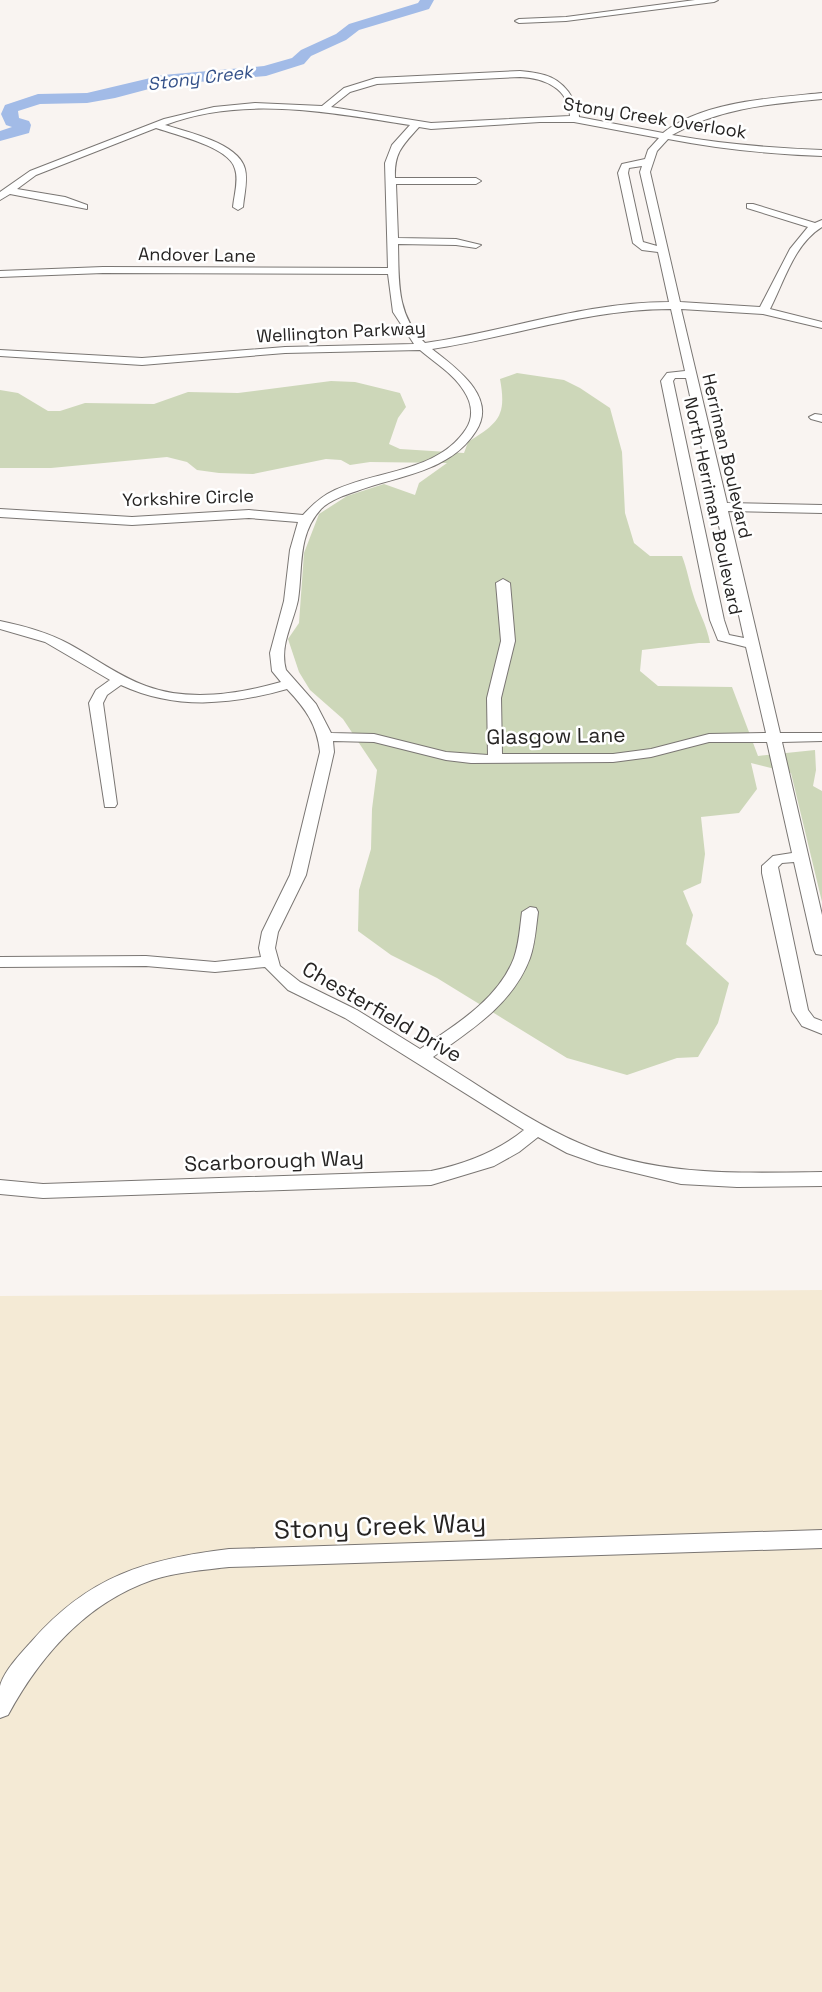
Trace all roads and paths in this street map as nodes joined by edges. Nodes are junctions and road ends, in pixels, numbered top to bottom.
1 (714, 0) edge
2 (519, 21) dead end
3 (822, 96) edge
4 (822, 104) edge
5 (734, 107) junction
6 (324, 109) junction
7 (574, 119) junction
8 (156, 125) junction
9 (416, 125) junction
10 (666, 136) junction
11 (822, 153) edge
12 (646, 162) junction
13 (391, 181) junction
14 (476, 181) dead end
15 (4, 194) edge
16 (750, 206) dead end
17 (84, 207) dead end
18 (238, 207) dead end
19 (818, 224) edge
20 (393, 241) junction
21 (476, 246) dead end
22 (661, 249) junction
23 (393, 271) junction
24 (0, 274) edge
25 (674, 307) junction
26 (764, 310) junction
27 (822, 326) edge
28 (423, 346) junction
29 (0, 352) edge
30 (690, 374) junction
31 (720, 507) junction
32 (822, 509) edge
33 (0, 513) edge
34 (305, 519) junction
35 (503, 583) dead end
36 (0, 625) edge
37 (751, 643) junction
38 (119, 680) junction
39 (290, 684) junction
40 (773, 736) junction
41 (326, 737) junction
42 (822, 737) edge
43 (495, 759) junction
44 (110, 804) dead end
45 (801, 857) junction
46 (530, 912) dead end
47 (822, 950) edge
48 (270, 961) junction
49 (0, 962) edge
50 (822, 1028) edge
51 (421, 1057) junction
52 (536, 1129) junction
53 (822, 1179) edge
54 (0, 1187) edge
55 (822, 1539) edge
56 (0, 1708) edge

1 - 2 street
3 - 5 street
4 - 5 street
5 - 10 street
6 - 7 street
6 - 8 street, Stony Creek Overlook
6 - 9 street, Stony Creek Overlook
7 - 9 street, Stony Creek Overlook
7 - 10 street, Stony Creek Overlook
8 - 15 street, Stony Creek Overlook
8 - 18 street
9 - 13 street
10 - 11 street, Stony Creek Overlook
10 - 12 street
12 - 22 street, Herriman Boulevard
12 - 22 street
13 - 14 street
13 - 20 street
15 - 17 street
16 - 19 street
19 - 26 street
20 - 21 street
20 - 23 street
22 - 25 street, Herriman Boulevard
23 - 24 street, Andover Lane
23 - 28 street
25 - 26 street, Wellington Parkway
25 - 28 street, Wellington Parkway
25 - 30 street, Herriman Boulevard
26 - 27 street, Wellington Parkway
28 - 29 street, Wellington Parkway
28 - 34 street
30 - 31 street, Herriman Boulevard
30 - 37 street, North Herriman Boulevard
31 - 32 street
31 - 37 street, Herriman Boulevard
33 - 34 street, Yorkshire Circle
34 - 39 street
35 - 43 street
36 - 38 street
37 - 40 street, Herriman Boulevard
38 - 39 street
38 - 44 street
39 - 41 street
40 - 42 street, Glasgow Lane
40 - 43 street, Glasgow Lane
40 - 45 street, Herriman Boulevard
41 - 43 street, Glasgow Lane
41 - 48 street
45 - 47 street, Herriman Boulevard
45 - 50 street
46 - 51 street
48 - 49 street
48 - 51 street, Chesterfield Drive
51 - 52 street, Chesterfield Drive
52 - 53 street, Chesterfield Drive
52 - 54 street, Scarborough Way
55 - 56 street, Stony Creek Way

